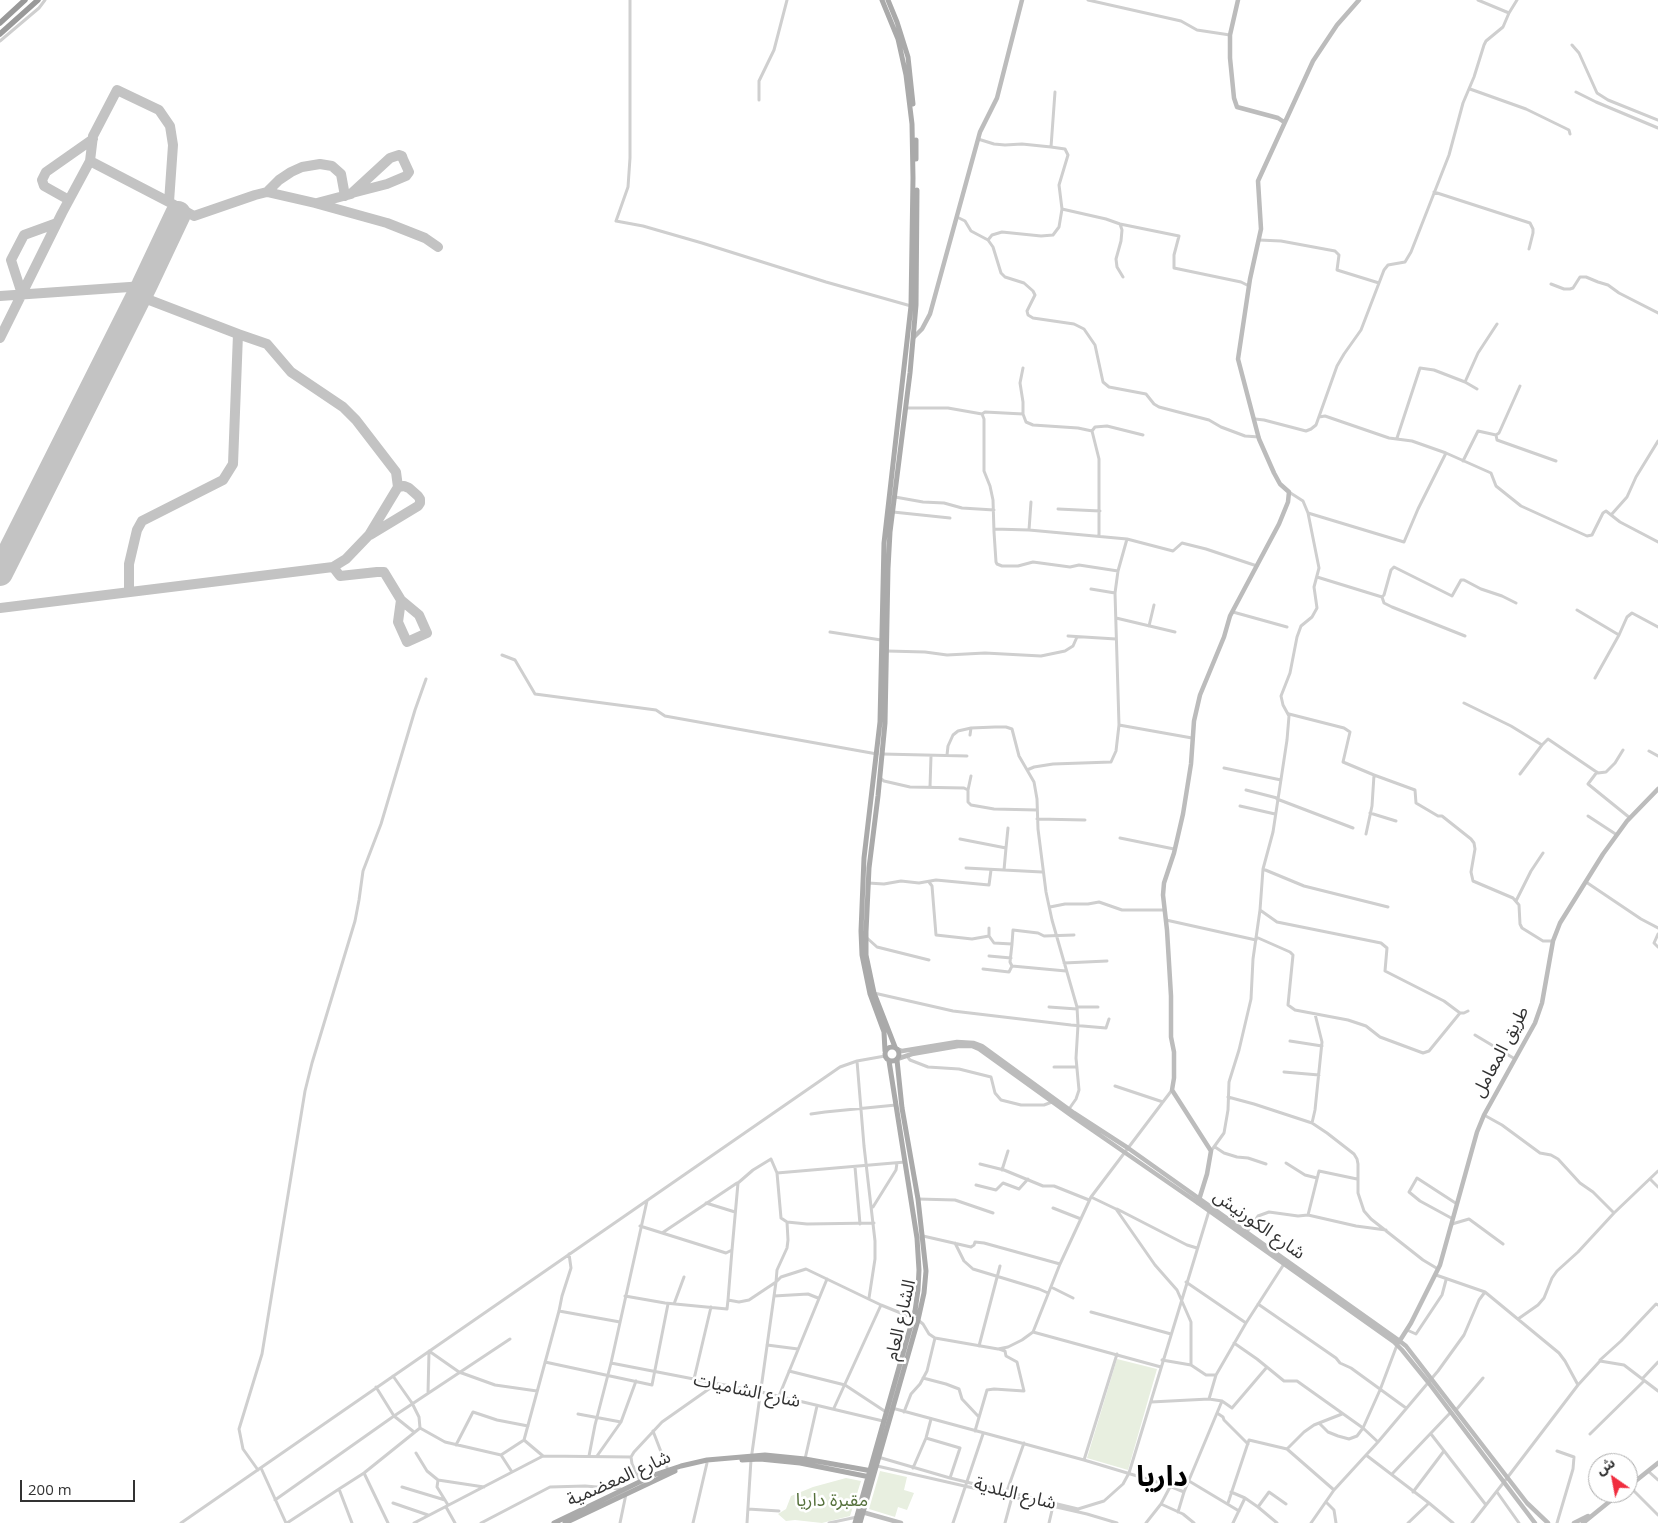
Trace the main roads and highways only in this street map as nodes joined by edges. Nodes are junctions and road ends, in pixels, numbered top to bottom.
1 (25, 0) edge
2 (38, 0) edge
3 (882, 0) edge
4 (888, 0) edge
5 (1022, 0) edge
6 (1238, 0) edge
7 (1359, 0) edge
8 (0, 23) edge
9 (0, 34) edge
10 (1284, 122) junction
11 (911, 336) junction
12 (898, 442) junction
13 (887, 532) junction
14 (884, 640) junction
15 (880, 754) junction
16 (1658, 789) edge
17 (875, 795) junction
18 (865, 933) junction
19 (896, 1048) junction
20 (886, 1056) junction
21 (897, 1059) junction
22 (898, 1107) junction
23 (1127, 1150) junction
24 (1198, 1201) junction
25 (1210, 1209) junction
26 (916, 1319) junction
27 (1399, 1343) junction
28 (888, 1410) junction
29 (876, 1457) junction
30 (752, 1458) junction
31 (1658, 1463) edge
32 (668, 1472) junction
33 (871, 1474) junction
34 (1638, 1478) edge
35 (1506, 1480) junction
36 (625, 1492) junction
37 (1608, 1503) edge
38 (1600, 1509) junction
39 (861, 1511) junction
40 (856, 1520) edge
41 (890, 1522) edge
42 (554, 1523) edge
43 (565, 1523) edge
44 (860, 1523) edge
45 (901, 1523) edge
46 (1535, 1523) edge
47 (1548, 1523) edge
48 (1574, 1523) edge
49 (1583, 1523) edge

1 - 8 highway
2 - 9 highway
3 - 11 main road
4 - 11 main road
5 - 11 main road
6 - 10 main road
7 - 10 main road
10 - 24 main road
11 - 12 main road
11 - 12 main road
12 - 13 main road
12 - 13 main road
13 - 14 main road
14 - 15 main road
14 - 15 main road
15 - 17 main road
15 - 17 main road
16 - 27 main road, طريق المعامل
17 - 18 main road
17 - 18 main road
18 - 19 main road
18 - 20 main road, الشارع العام
19 - 20 main road
19 - 21 main road
19 - 23 main road, شارع الكورنيش
20 - 21 main road
20 - 22 main road, الشارع العام
21 - 22 main road, الشارع العام
21 - 23 main road, شارع الكورنيش
22 - 26 main road, الشارع العام
22 - 26 main road, الشارع العام
23 - 24 main road, شارع الكورنيش
24 - 25 main road, شارع الكورنيش
25 - 27 main road, شارع الكورنيش
25 - 27 main road, شارع الكورنيش
26 - 28 main road, الشارع العام
27 - 35 main road, شارع الكورنيش
28 - 29 main road, الشارع العام
28 - 29 main road, الشارع العام
29 - 33 main road, الشارع العام
30 - 32 main road, شارع المعضمية
30 - 32 main road, شارع المعضمية
30 - 33 main road, شارع المعضمية
30 - 33 main road, شارع المعضمية
31 - 34 main road
32 - 36 main road, شارع المعضمية
33 - 39 main road, الشارع العام
35 - 46 main road, شارع الكورنيش
35 - 47 main road, شارع الكورنيش
36 - 42 main road, شارع المعضمية
36 - 43 main road, شارع المعضمية
37 - 38 main road
38 - 48 main road
38 - 49 main road
39 - 40 main road, الشارع العام
39 - 41 main road
39 - 44 main road, الشارع العام
41 - 45 main road

